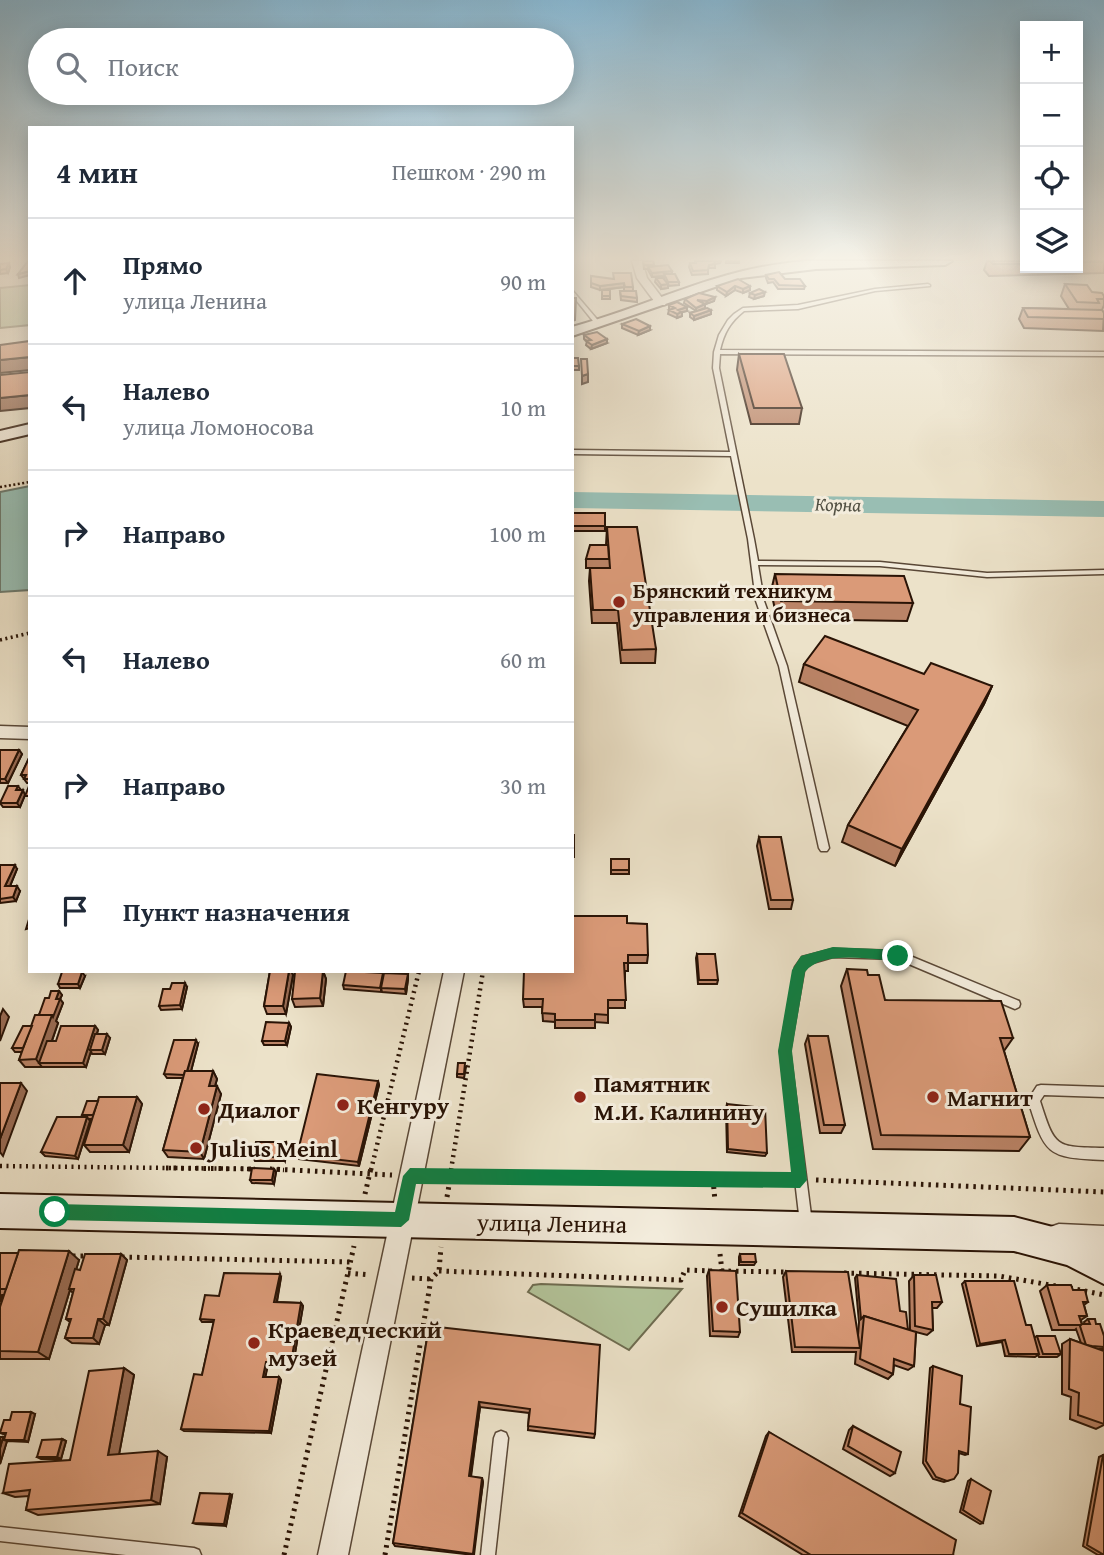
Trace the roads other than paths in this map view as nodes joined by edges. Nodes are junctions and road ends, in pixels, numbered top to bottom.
1 (722, 334) edge
2 (717, 352) junction
3 (1104, 354) edge
4 (28, 429) edge
5 (0, 436) edge
6 (574, 452) edge
7 (733, 454) junction
8 (755, 563) junction
9 (1104, 572) edge
10 (0, 732) edge
11 (28, 733) edge
12 (824, 848) dead end
13 (454, 973) edge
14 (1015, 1004) dead end
15 (1104, 1092) edge
16 (1104, 1154) edge
17 (0, 1210) edge
18 (401, 1220) junction
19 (806, 1228) junction
20 (1014, 1234) junction
21 (1104, 1238) edge
22 (1104, 1266) edge
23 (501, 1438) dead end
24 (0, 1534) edge
25 (194, 1555) edge
26 (333, 1555) edge
27 (488, 1555) edge

1 - 2 lane
2 - 3 lane
2 - 7 lane
4 - 5 main road
6 - 7 lane
7 - 8 lane
8 - 9 lane
8 - 12 lane
10 - 11 street
13 - 18 street
14 - 19 lane
15 - 16 lane
17 - 18 main road, улица Ленина
18 - 19 main road, улица Ленина
18 - 26 street
19 - 20 main road, улица Ленина
20 - 21 street, улица Ленина
20 - 22 main road
23 - 27 lane
24 - 25 lane

